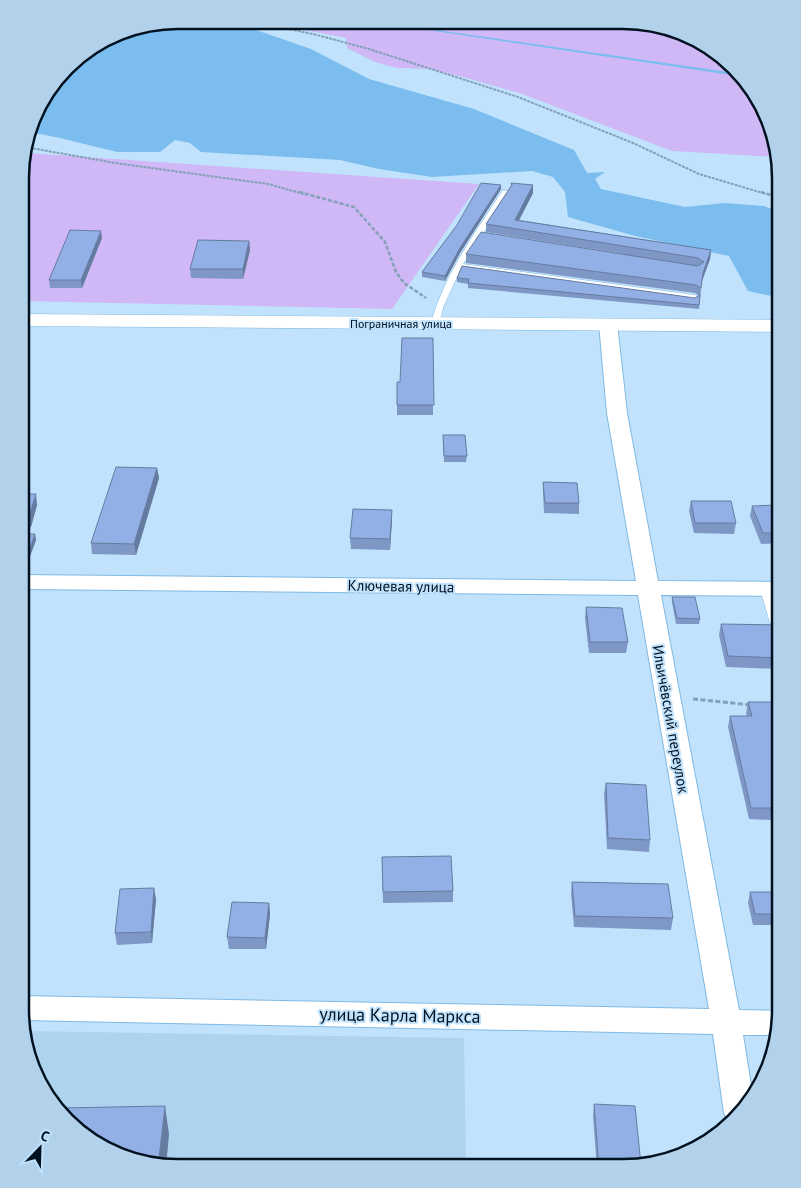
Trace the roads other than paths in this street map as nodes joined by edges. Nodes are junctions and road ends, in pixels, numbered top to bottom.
1 (506, 192) edge
2 (479, 235) junction
3 (488, 237) edge
4 (459, 266) junction
5 (695, 298) edge
6 (437, 315) junction
7 (29, 320) edge
8 (608, 324) junction
9 (772, 326) edge
10 (29, 582) edge
11 (648, 588) junction
12 (772, 589) edge
13 (29, 1008) edge
14 (726, 1022) junction
15 (772, 1023) edge
16 (739, 1104) edge

1 - 2 lane
2 - 3 lane
2 - 4 lane
4 - 5 lane
4 - 6 lane
6 - 7 main road, Пограничная улица
6 - 8 main road, Пограничная улица
8 - 9 main road, Пограничная улица
8 - 11 street, Ильичёвский переулок
10 - 11 street, Ключевая улица
11 - 12 street, Ключевая улица
11 - 14 street, Ильичёвский переулок
13 - 14 street, улица Карла Маркса
14 - 15 street, улица Карла Маркса
14 - 16 street, Ильичёвский переулок

